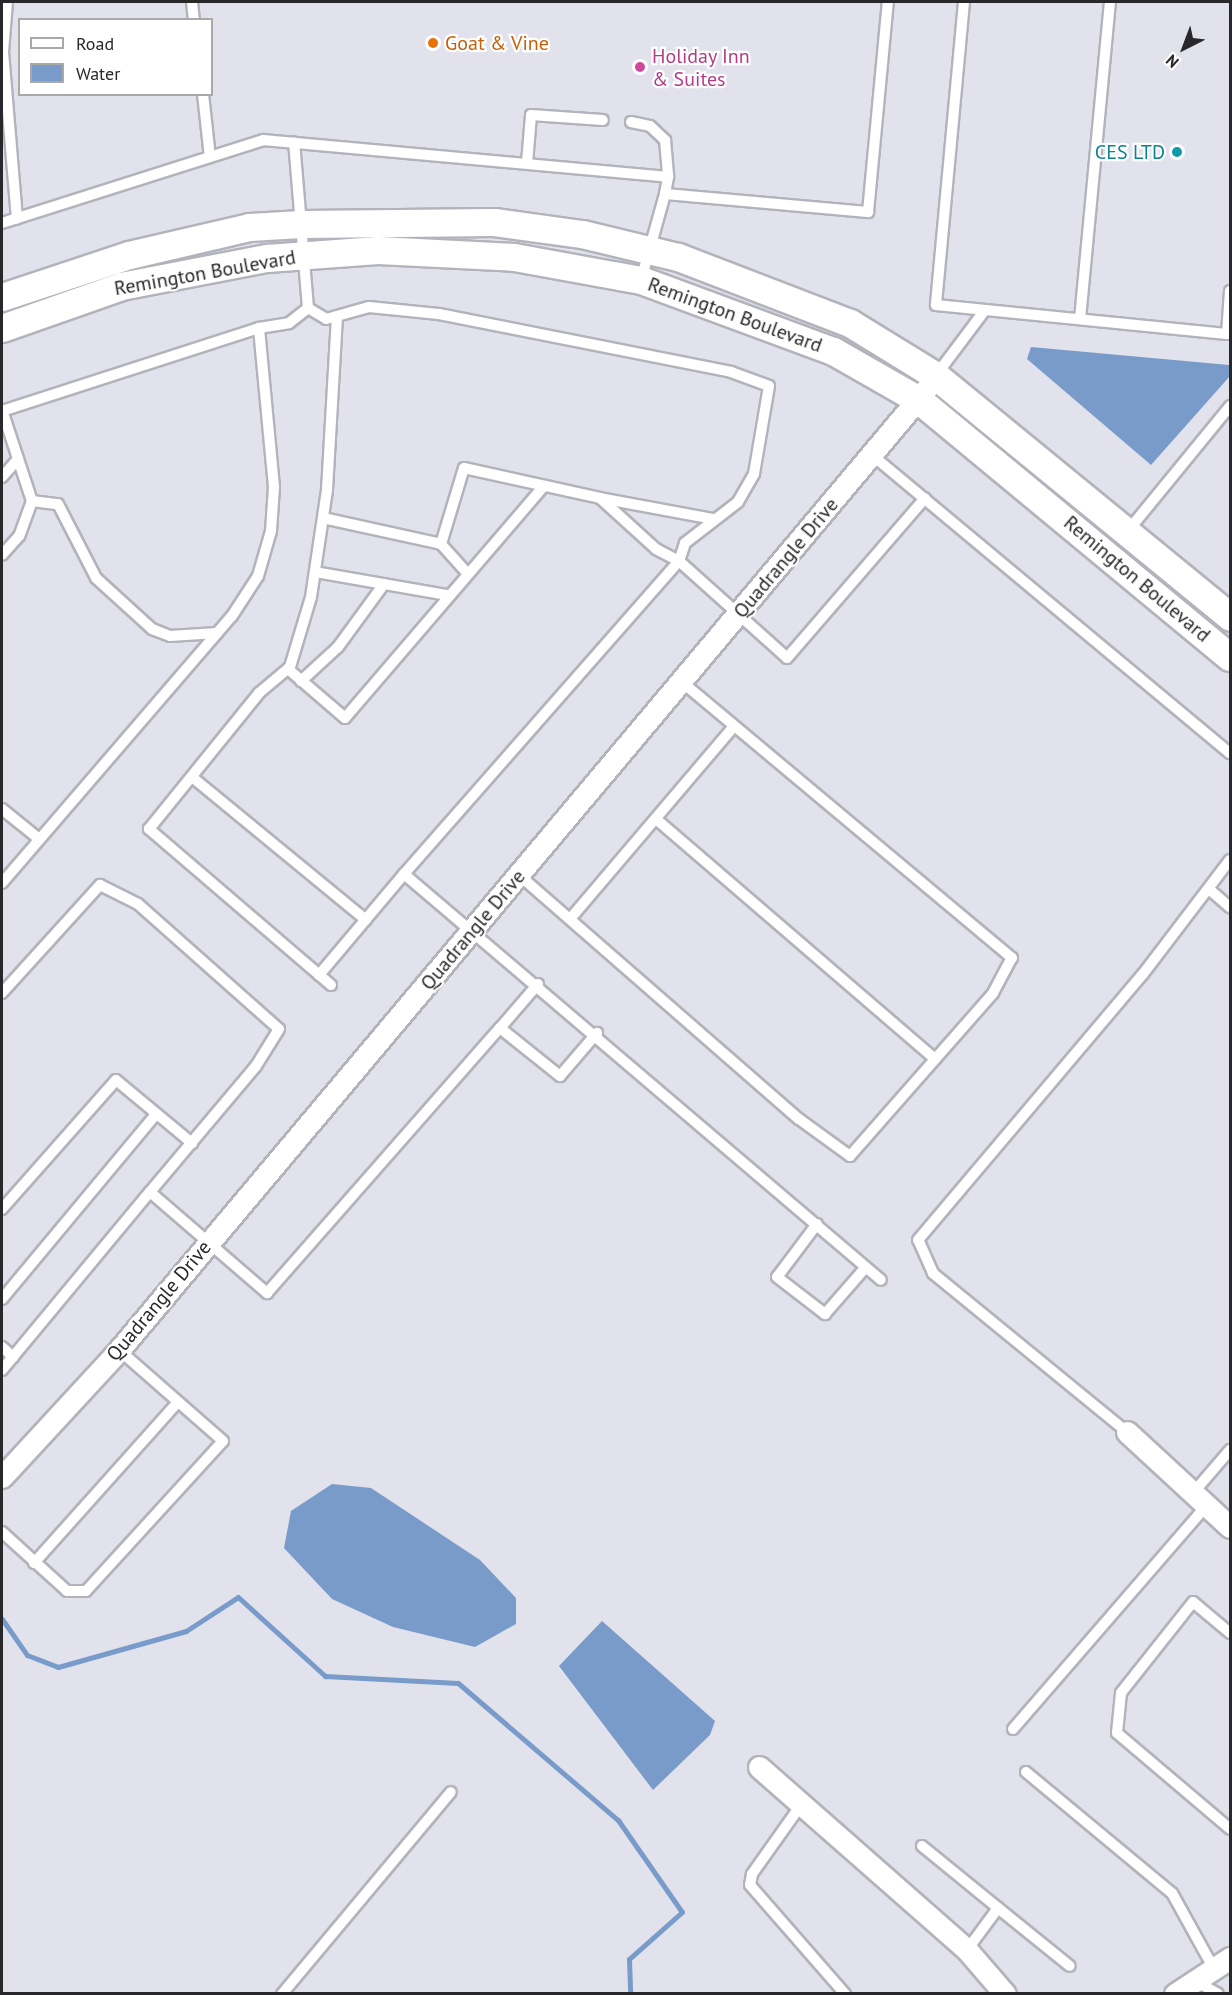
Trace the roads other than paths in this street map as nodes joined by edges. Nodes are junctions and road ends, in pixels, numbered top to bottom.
1 (7, 2) edge
2 (192, 2) edge
3 (888, 2) edge
4 (964, 2) edge
5 (1110, 2) edge
6 (194, 18) edge
7 (202, 96) edge
8 (603, 120) dead end
9 (631, 122) dead end
10 (294, 142) junction
11 (210, 157) junction
12 (527, 163) junction
13 (668, 177) junction
14 (665, 194) junction
15 (16, 218) junction
16 (2, 223) edge
17 (301, 224) junction
18 (649, 250) junction
19 (303, 255) junction
20 (641, 280) junction
21 (1230, 291) edge
22 (2, 297) edge
23 (308, 308) junction
24 (985, 309) junction
25 (337, 316) junction
26 (1080, 319) junction
27 (2, 328) edge
28 (259, 328) junction
29 (1229, 335) edge
30 (936, 376) junction
31 (919, 400) junction
32 (1230, 406) edge
33 (2, 411) edge
34 (872, 455) junction
35 (18, 459) junction
36 (2, 477) edge
37 (544, 486) junction
38 (600, 498) junction
39 (925, 498) junction
40 (32, 501) junction
41 (323, 518) junction
42 (713, 519) junction
43 (1127, 532) junction
44 (441, 544) junction
45 (2, 555) edge
46 (679, 561) junction
47 (315, 572) junction
48 (466, 572) junction
49 (384, 584) junction
50 (447, 596) junction
51 (738, 615) junction
52 (1230, 617) edge
53 (217, 633) junction
54 (1230, 657) edge
55 (288, 669) junction
56 (301, 681) junction
57 (681, 682) junction
58 (734, 726) junction
59 (1230, 753) edge
60 (192, 777) junction
61 (2, 809) edge
62 (656, 819) junction
63 (39, 839) junction
64 (1230, 860) edge
65 (404, 874) junction
66 (519, 874) junction
67 (2, 882) edge
68 (1209, 889) junction
69 (1230, 907) edge
70 (570, 919) junction
71 (366, 920) junction
72 (473, 929) junction
73 (319, 975) junction
74 (538, 984) junction
75 (331, 985) dead end
76 (2, 993) edge
77 (500, 1028) junction
78 (597, 1033) junction
79 (935, 1059) junction
80 (156, 1114) junction
81 (192, 1143) junction
82 (150, 1192) junction
83 (2, 1209) edge
84 (817, 1224) junction
85 (209, 1242) junction
86 (866, 1267) junction
87 (881, 1280) dead end
88 (2, 1299) edge
89 (2, 1347) edge
90 (119, 1350) junction
91 (13, 1357) junction
92 (2, 1370) edge
93 (178, 1402) junction
94 (1127, 1432) joint
95 (1230, 1450) edge
96 (2, 1477) edge
97 (1200, 1499) junction
98 (1230, 1527) edge
99 (2, 1532) edge
100 (34, 1563) junction
101 (1230, 1633) edge
102 (1013, 1729) dead end
103 (759, 1767) dead end
104 (1026, 1772) dead end
105 (451, 1792) dead end
106 (801, 1804) junction
107 (1230, 1829) edge
108 (922, 1846) dead end
109 (998, 1908) junction
110 (967, 1950) junction
111 (1222, 1964) edge
112 (1070, 1966) dead end
113 (1195, 1980) junction
114 (282, 1994) edge
115 (845, 1994) edge
116 (1005, 1994) edge
117 (1175, 1994) edge
118 (1218, 1994) edge

1 - 15 lane
2 - 6 lane
3 - 14 lane
4 - 24 lane
5 - 26 lane
7 - 11 lane
8 - 12 lane
9 - 13 lane
10 - 11 lane
10 - 12 lane
10 - 17 lane
11 - 15 lane
12 - 13 lane
13 - 14 lane
14 - 18 lane
15 - 16 lane
17 - 18 street, Remington Boulevard
17 - 19 lane
17 - 22 street, Remington Boulevard
18 - 20 lane
18 - 30 street, Remington Boulevard
19 - 20 street, Remington Boulevard
19 - 23 lane
19 - 27 street, Remington Boulevard
20 - 31 street, Remington Boulevard
21 - 29 lane
23 - 25 lane
23 - 28 lane
24 - 26 lane
24 - 30 lane
25 - 41 lane
25 - 42 lane
26 - 29 lane
28 - 33 lane
28 - 53 lane
30 - 31 street, Quadrangle Drive
30 - 43 street, Remington Boulevard
31 - 34 street, Quadrangle Drive
31 - 54 street, Remington Boulevard
32 - 43 lane
33 - 35 lane
34 - 39 lane
34 - 51 street, Quadrangle Drive
35 - 36 lane
35 - 40 lane
37 - 38 lane
37 - 44 lane
37 - 48 lane
38 - 42 lane
38 - 46 lane
39 - 51 lane
39 - 59 lane
40 - 45 lane
40 - 53 lane
41 - 44 lane
41 - 47 lane
42 - 46 lane
43 - 52 street, Remington Boulevard
44 - 48 lane
46 - 51 lane
46 - 65 lane
47 - 49 lane
47 - 55 lane
48 - 50 lane
49 - 50 lane
49 - 56 lane
50 - 56 lane
51 - 57 street, Quadrangle Drive
53 - 63 lane
55 - 56 lane
55 - 60 lane
57 - 58 lane
57 - 66 street, Quadrangle Drive
58 - 62 lane
58 - 79 lane
60 - 71 lane
60 - 73 lane
61 - 63 lane
62 - 70 lane
62 - 79 lane
63 - 67 lane
64 - 68 lane
65 - 71 lane
65 - 72 lane
66 - 70 lane
66 - 72 street, Quadrangle Drive
68 - 69 lane
68 - 94 lane
70 - 79 lane
71 - 73 lane
72 - 74 lane
72 - 85 street, Quadrangle Drive
73 - 75 lane
74 - 77 lane
74 - 78 lane
76 - 81 lane
77 - 78 lane
77 - 85 lane
78 - 84 lane
80 - 81 lane
80 - 83 lane
80 - 88 lane
81 - 82 lane
82 - 85 lane
82 - 91 lane
84 - 86 lane
84 - 86 lane
85 - 90 street, Quadrangle Drive
86 - 87 lane
89 - 91 lane
90 - 93 lane
90 - 96 street, Quadrangle Drive
91 - 92 lane
93 - 100 lane
93 - 100 lane
94 - 97 street
95 - 97 lane
97 - 98 street
97 - 102 lane
99 - 100 lane
101 - 107 lane
103 - 106 street
104 - 111 lane
105 - 114 lane
106 - 110 street
106 - 115 lane
108 - 109 lane
109 - 110 lane
109 - 112 lane
110 - 116 street
111 - 113 street
113 - 117 street
113 - 118 lane

